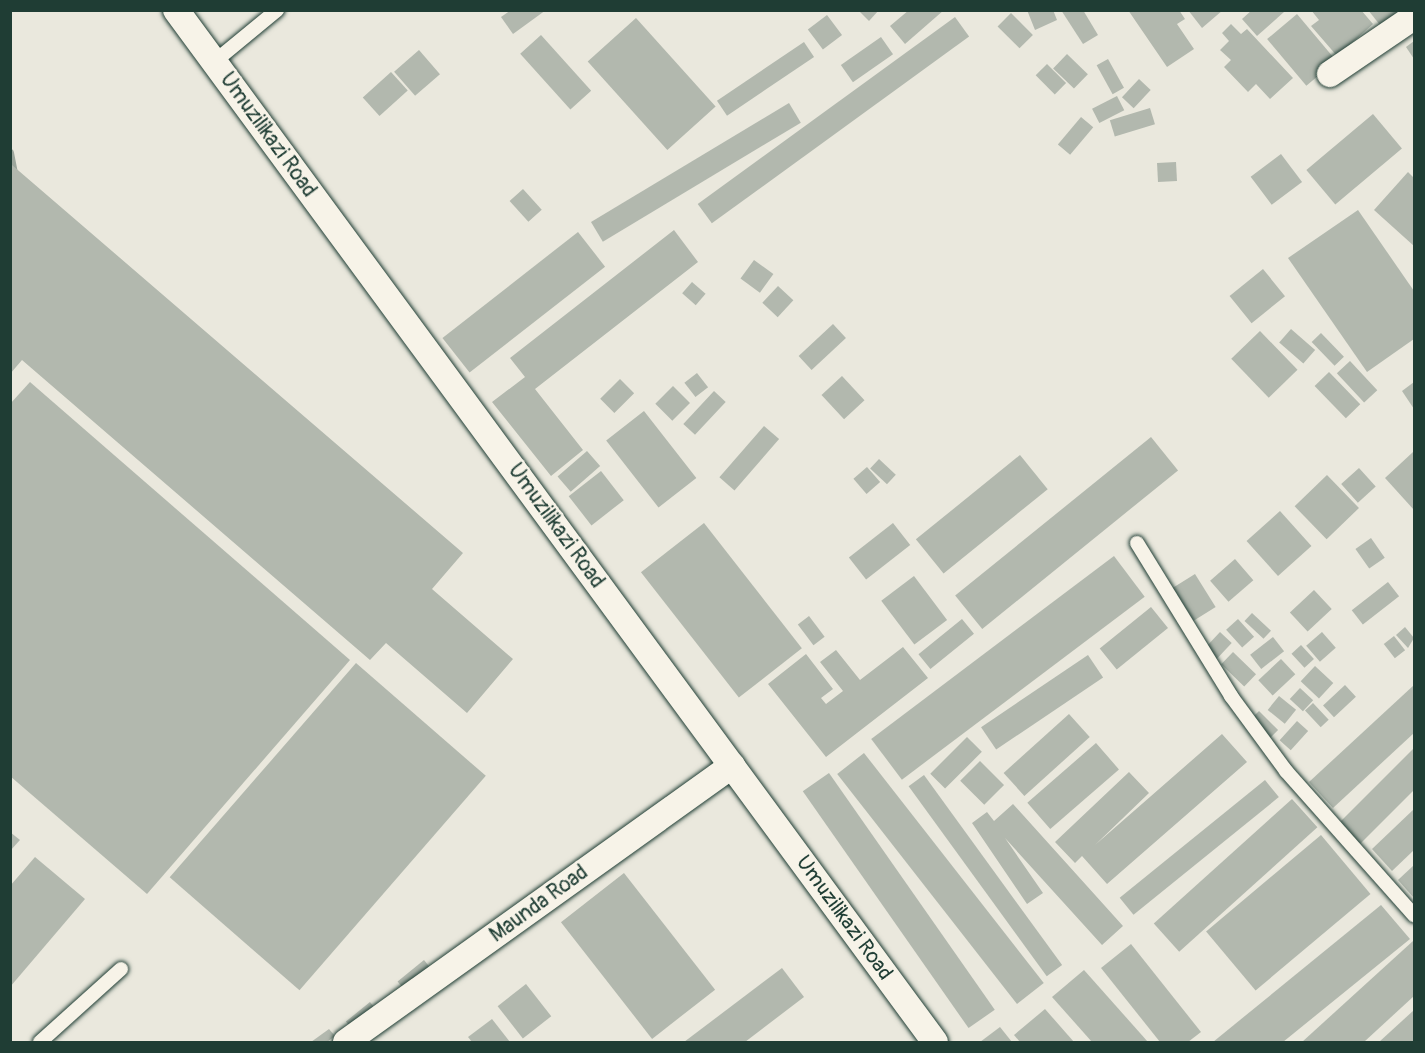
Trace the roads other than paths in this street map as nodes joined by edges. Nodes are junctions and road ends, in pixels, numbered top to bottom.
1 (176, 10) edge
2 (277, 10) edge
3 (1414, 17) edge
4 (214, 62) junction
5 (1330, 74) dead end
6 (1137, 543) dead end
7 (732, 766) junction
8 (1414, 915) edge
9 (122, 969) dead end
10 (363, 1038) edge
11 (40, 1042) edge
12 (936, 1042) edge

1 - 4 street, Umuzilikazi Road
2 - 4 lane
3 - 5 street
4 - 7 street, Umuzilikazi Road
6 - 8 lane
7 - 10 street, Maunda Road
7 - 12 street, Umuzilikazi Road
9 - 11 lane

